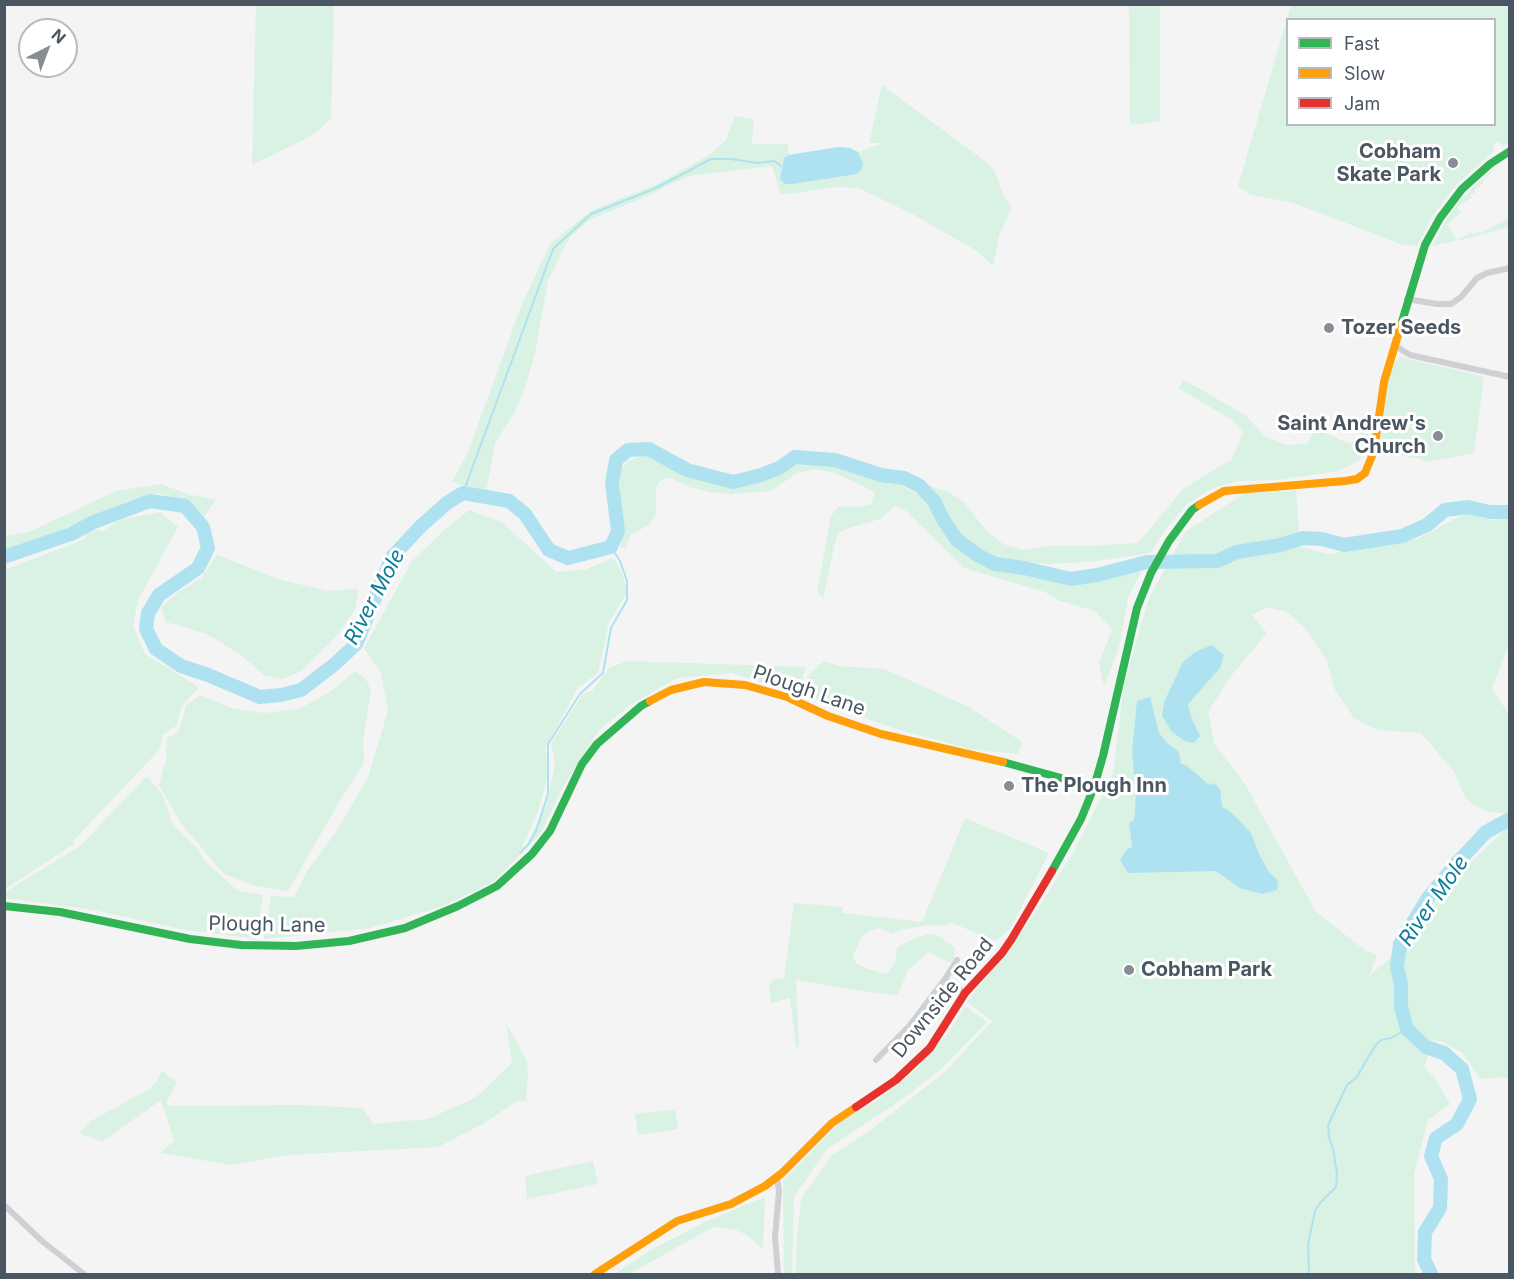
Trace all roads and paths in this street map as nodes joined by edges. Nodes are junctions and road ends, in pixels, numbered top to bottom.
1 (1509, 151) edge
2 (1509, 268) edge
3 (1407, 298) junction
4 (1394, 345) junction
5 (1509, 377) edge
6 (1094, 787) junction
7 (4, 906) edge
8 (957, 960) dead end
9 (945, 979) junction
10 (965, 993) junction
11 (876, 1060) dead end
12 (777, 1177) junction
13 (4, 1205) edge
14 (84, 1275) edge
15 (595, 1275) edge
16 (778, 1275) edge

1 - 3 street
2 - 3 street
3 - 4 street
4 - 5 street
4 - 6 street, Downside Road
6 - 7 street, Plough Lane
6 - 10 street, Downside Road
8 - 9 street
9 - 10 street
9 - 11 street
10 - 12 street, Downside Road
12 - 15 street, Downside Road
12 - 16 street
13 - 14 street

